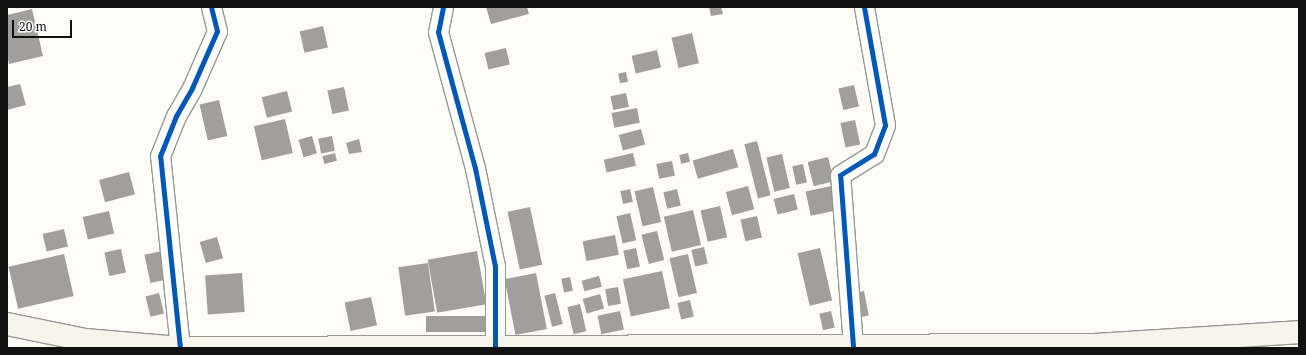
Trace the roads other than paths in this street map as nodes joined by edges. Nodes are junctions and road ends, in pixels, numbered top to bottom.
1 (211, 7) edge
2 (443, 7) edge
3 (864, 7) edge
4 (7, 324) edge
5 (1299, 332) edge
6 (853, 346) junction
7 (180, 348) edge
8 (495, 348) edge

1 - 7 street
2 - 8 street
3 - 6 street
4 - 7 main road
5 - 6 main road
6 - 8 main road
7 - 8 main road

